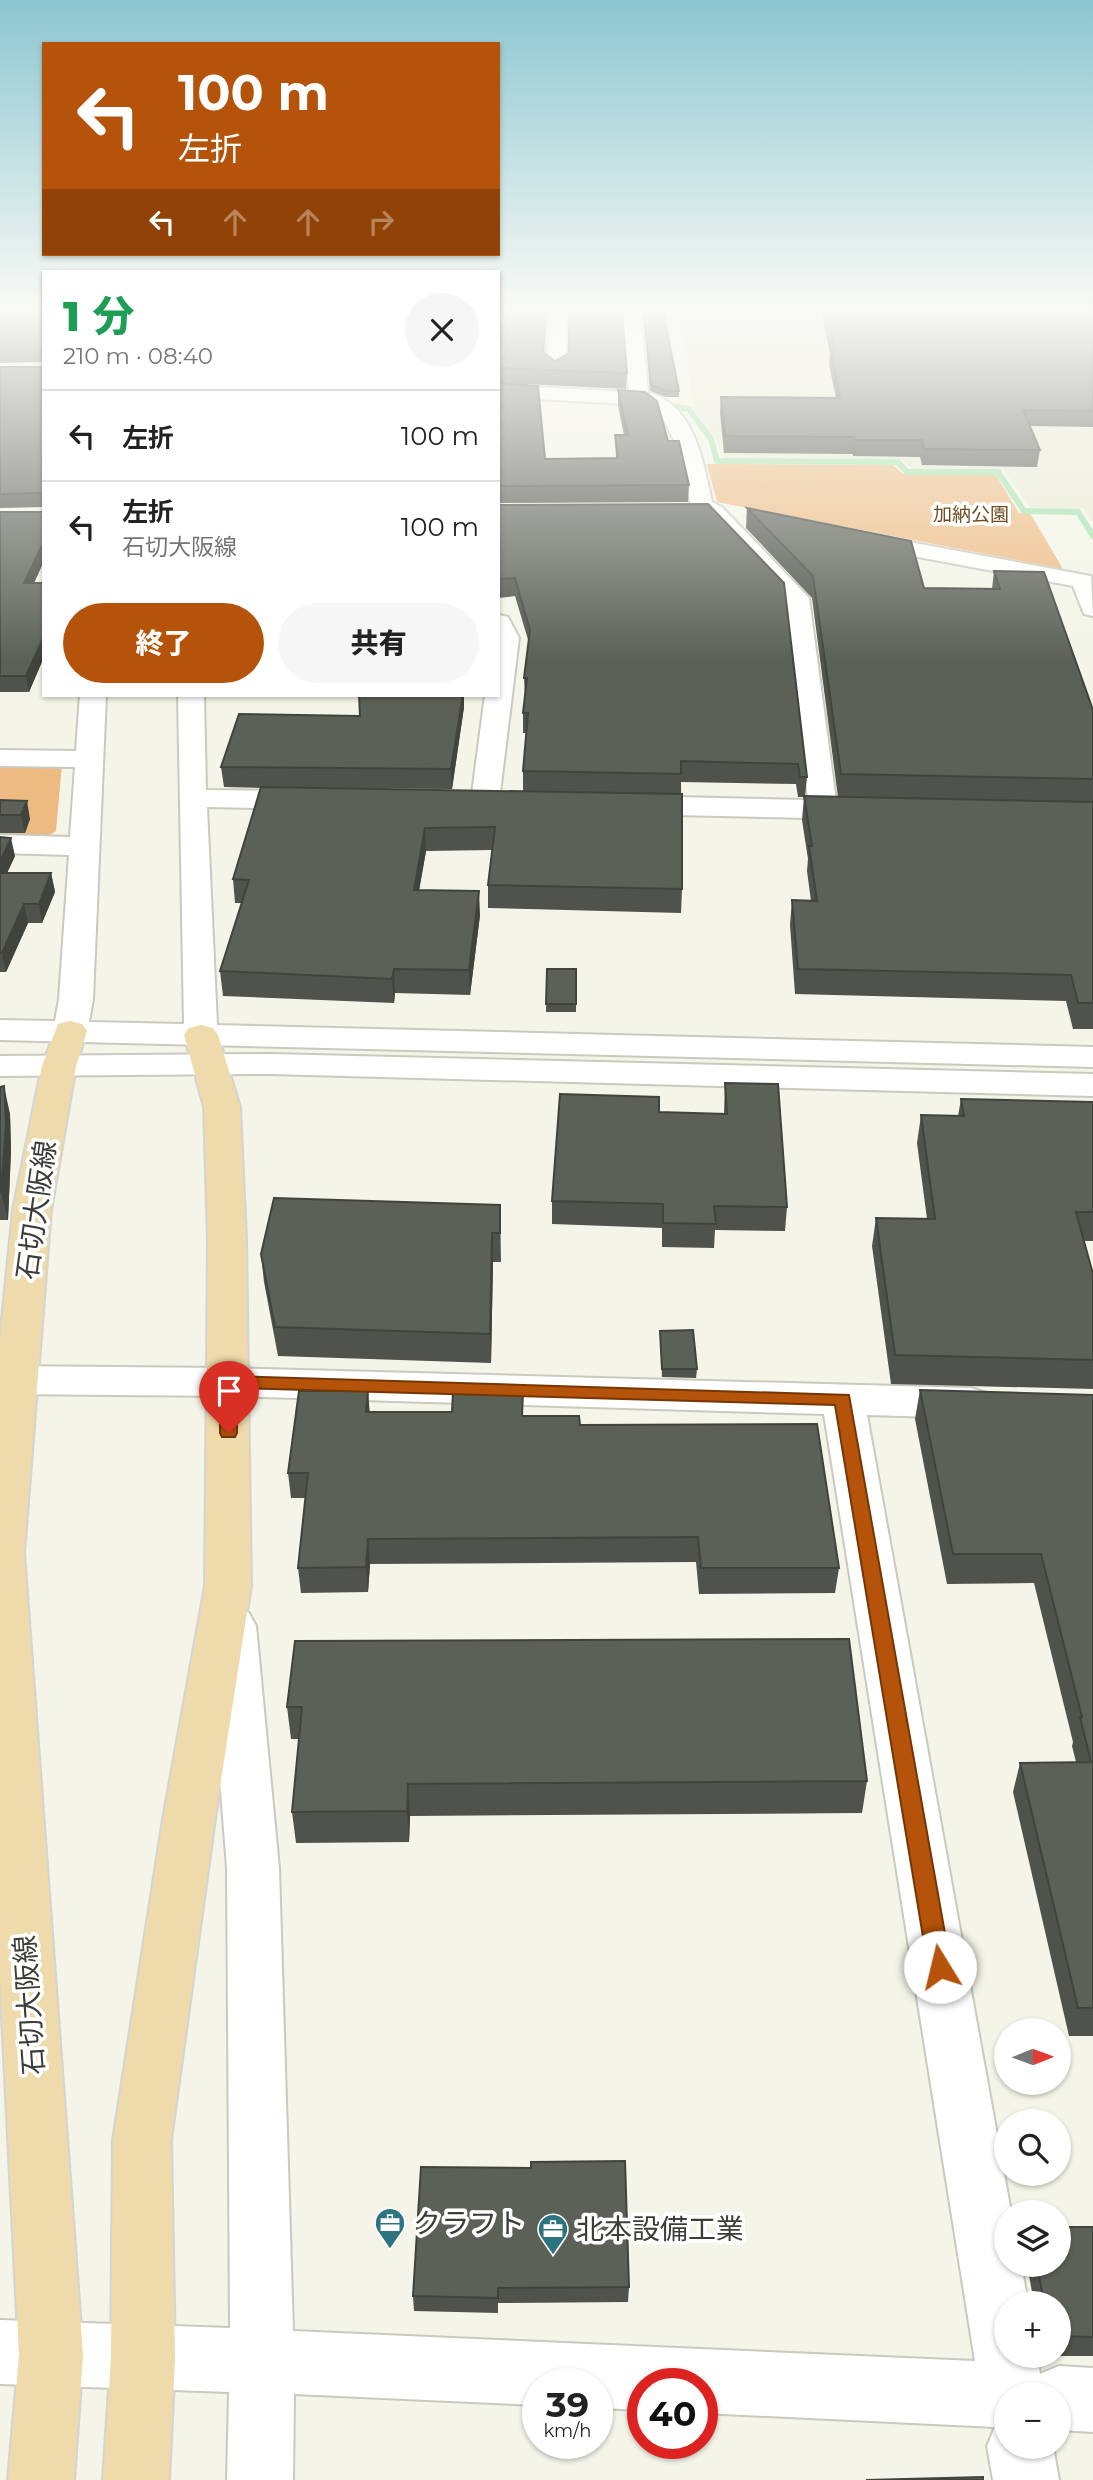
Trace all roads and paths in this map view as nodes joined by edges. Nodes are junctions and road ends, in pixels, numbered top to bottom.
1 (677, 428) edge
2 (687, 512) edge
3 (714, 512) junction
4 (755, 520) edge
5 (837, 535) edge
6 (1088, 581) edge
7 (1093, 609) edge
8 (500, 624) edge
9 (500, 685) edge
10 (93, 697) edge
11 (191, 697) edge
12 (498, 697) edge
13 (0, 758) edge
14 (90, 759) junction
15 (192, 798) junction
16 (331, 800) edge
17 (485, 802) edge
18 (607, 804) edge
19 (823, 809) junction
20 (882, 810) edge
21 (0, 845) edge
22 (84, 846) junction
23 (0, 1030) edge
24 (64, 1049) junction
25 (206, 1049) junction
26 (1093, 1057) edge
27 (0, 1066) edge
28 (1093, 1085) edge
29 (8, 1380) edge
30 (229, 1382) junction
31 (843, 1399) junction
32 (1010, 1405) edge
33 (1, 1553) edge
34 (0, 1559) edge
35 (228, 1586) junction
36 (26, 2353) edge
37 (143, 2358) junction
38 (262, 2361) junction
39 (1010, 2382) edge
40 (994, 2394) edge
41 (1071, 2399) edge
42 (1093, 2400) edge
43 (1022, 2459) edge
44 (41, 2480) edge
45 (136, 2480) edge
46 (260, 2480) edge
47 (1026, 2480) edge

1 - 3 street
2 - 3 street
3 - 4 street
3 - 19 street
5 - 6 street
6 - 7 street
8 - 9 street
10 - 14 street
11 - 15 street
12 - 17 street
13 - 14 street
14 - 22 street
15 - 16 street
15 - 25 street
18 - 19 street
19 - 20 street
21 - 22 street
22 - 24 street
23 - 24 street
24 - 25 street
24 - 27 street
24 - 29 main road, 石切大阪線
25 - 26 street
25 - 28 street
25 - 30 main road
29 - 30 street
29 - 33 main road, 石切大阪線
30 - 31 street
30 - 35 main road
31 - 32 street
31 - 39 street
33 - 34 street
33 - 36 main road, 石切大阪線
35 - 37 main road
35 - 38 street
36 - 37 street
36 - 44 main road, 石切大阪線
37 - 38 street
37 - 45 main road
38 - 40 street
38 - 46 street
41 - 42 street
43 - 47 street

